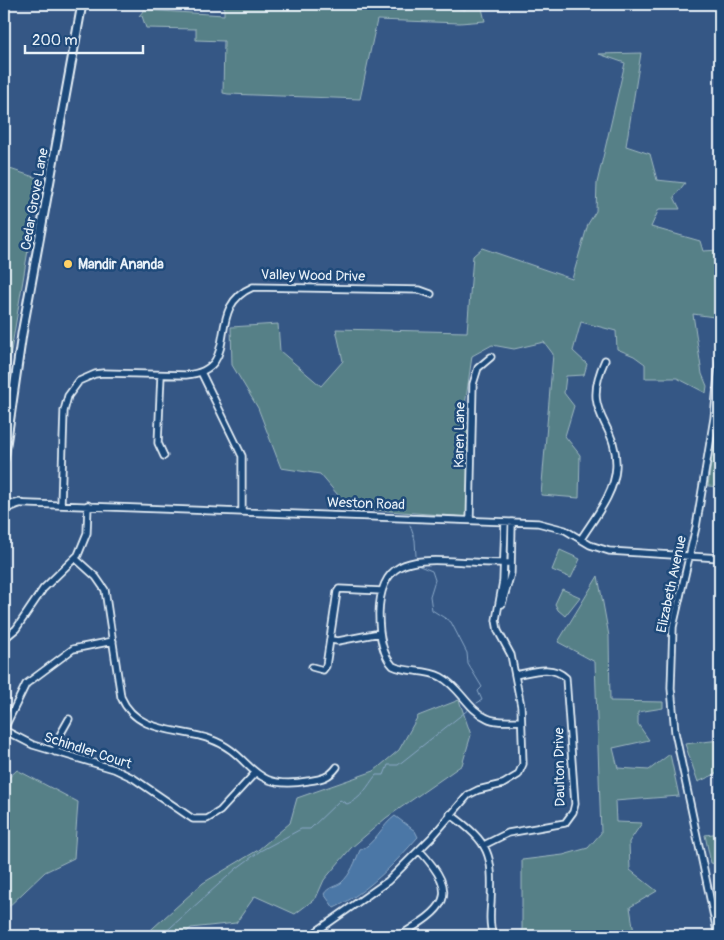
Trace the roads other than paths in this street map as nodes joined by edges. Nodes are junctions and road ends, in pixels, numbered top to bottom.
1 (82, 4) edge
2 (431, 294) dead end
3 (720, 354) edge
4 (491, 357) dead end
5 (605, 360) dead end
6 (201, 372) junction
7 (160, 374) junction
8 (164, 456) dead end
9 (4, 459) edge
10 (4, 503) edge
11 (19, 503) junction
12 (61, 504) junction
13 (88, 505) junction
14 (4, 509) edge
15 (242, 511) junction
16 (470, 520) junction
17 (509, 522) junction
18 (581, 539) junction
19 (674, 555) junction
20 (690, 556) junction
21 (75, 558) junction
22 (720, 558) edge
23 (503, 563) junction
24 (510, 563) junction
25 (686, 573) junction
26 (382, 591) junction
27 (496, 620) junction
28 (380, 633) junction
29 (4, 638) edge
30 (331, 640) junction
31 (113, 642) junction
32 (312, 667) dead end
33 (515, 675) junction
34 (69, 719) dead end
35 (521, 721) junction
36 (4, 729) edge
37 (55, 752) junction
38 (337, 767) dead end
39 (255, 773) junction
40 (450, 814) junction
41 (484, 845) junction
42 (420, 851) junction
43 (313, 936) edge
44 (399, 936) edge
45 (493, 936) edge
46 (718, 936) edge

1 - 9 main road, Cedar Grove Lane
2 - 6 street, Valley Wood Drive
3 - 20 street, Elizabeth Avenue
4 - 16 street, Karen Lane
5 - 18 street
6 - 7 street
6 - 15 street
7 - 8 street
7 - 12 street
10 - 11 street, Weston Road
11 - 12 street, Weston Road
11 - 14 main road
12 - 13 street, Weston Road
13 - 15 street, Weston Road
13 - 21 street
15 - 16 street, Weston Road
16 - 17 street, Weston Road
17 - 18 street, Weston Road
17 - 23 street
17 - 24 street
18 - 19 street, Weston Road
19 - 20 street, Weston Road
19 - 25 street
20 - 22 street, Weston Road
20 - 25 street, Elizabeth Avenue
21 - 29 street
21 - 31 street
23 - 24 street
23 - 26 street
23 - 27 street
24 - 27 street
25 - 46 street, Elizabeth Avenue
26 - 28 street
26 - 30 street
27 - 33 street
28 - 30 street
28 - 35 street
30 - 32 street
31 - 36 street
31 - 39 street
33 - 35 street
33 - 41 street, Daulton Drive
34 - 37 street
35 - 40 street
36 - 37 street, Schindler Court
37 - 39 street, Schindler Court
38 - 39 street
40 - 41 street
40 - 42 street
41 - 45 street
42 - 43 street
42 - 44 street

